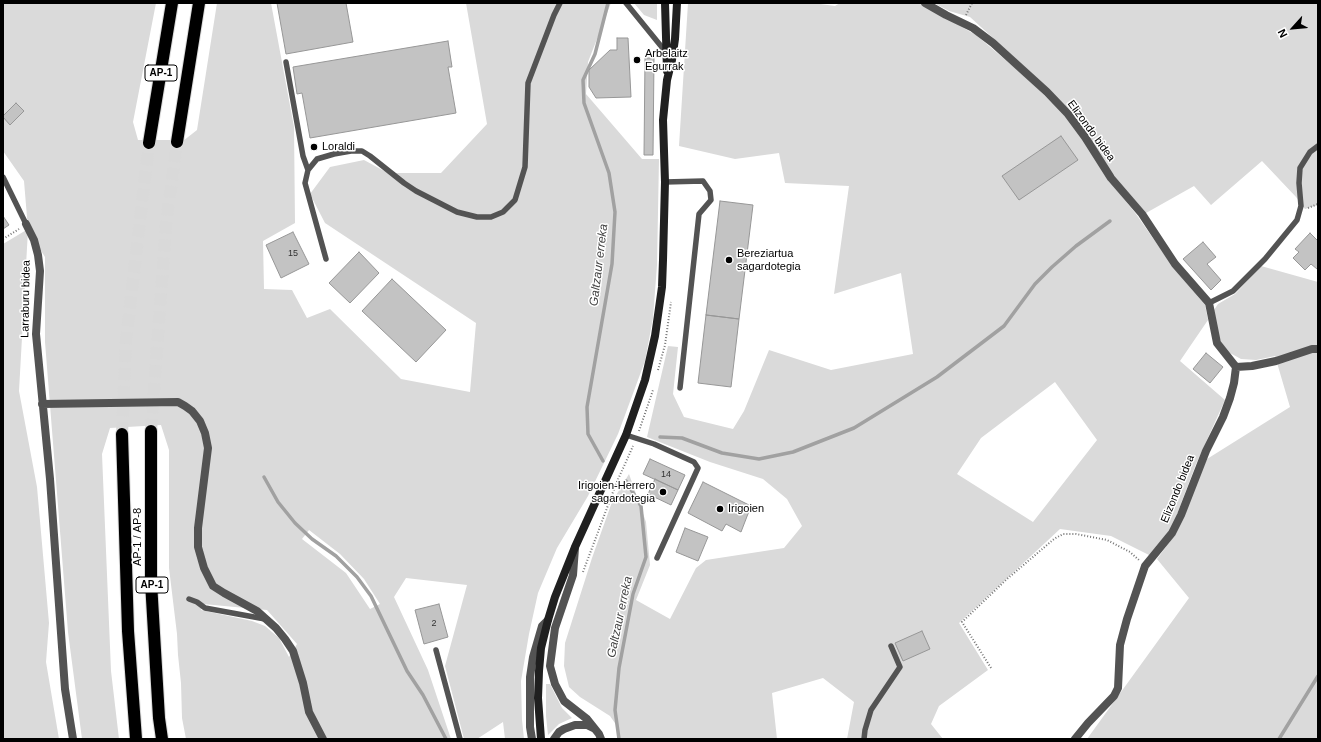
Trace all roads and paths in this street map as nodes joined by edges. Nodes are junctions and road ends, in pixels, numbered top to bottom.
1 (172, 3) edge
2 (199, 3) edge
3 (560, 3) edge
4 (626, 3) edge
5 (665, 3) edge
6 (677, 3) edge
7 (925, 3) edge
8 (972, 3) edge
9 (962, 22) junction
10 (666, 51) junction
11 (286, 62) dead end
12 (667, 80) junction
13 (177, 142) tunnel mouth
14 (149, 143) tunnel mouth
15 (1318, 146) edge
16 (308, 170) junction
17 (3, 177) edge
18 (665, 182) junction
19 (26, 224) junction
20 (3, 239) edge
21 (326, 259) dead end
22 (671, 302) dead end
23 (1209, 303) junction
24 (1318, 349) edge
25 (1236, 367) junction
26 (658, 371) dead end
27 (654, 384) dead end
28 (680, 388) dead end
29 (42, 404) junction
30 (151, 431) tunnel mouth
31 (122, 434) tunnel mouth
32 (626, 435) junction
33 (636, 439) junction
34 (575, 547) junction
35 (657, 558) dead end
36 (1145, 566) junction
37 (582, 576) dead end
38 (189, 599) dead end
39 (267, 620) junction
40 (548, 620) junction
41 (891, 646) dead end
42 (436, 650) dead end
43 (991, 668) dead end
44 (594, 728) junction
45 (73, 739) edge
46 (136, 739) edge
47 (162, 739) edge
48 (323, 739) edge
49 (460, 739) edge
50 (532, 739) edge
51 (541, 739) edge
52 (554, 739) edge
53 (601, 739) edge
54 (864, 739) edge
55 (1075, 739) edge

1 - 14 highway, AP-1
2 - 13 highway, AP-1
3 - 16 lane
4 - 10 lane
5 - 10 main road
6 - 12 main road
7 - 9 street, Elizondo bidea
8 - 9 path
9 - 23 street, Elizondo bidea
10 - 12 main road
11 - 16 lane
12 - 18 main road
15 - 23 lane
16 - 21 lane
17 - 19 lane, Larraburu bidea
18 - 28 lane
18 - 32 main road
19 - 20 path
19 - 29 street, Larraburu bidea
22 - 26 path
23 - 25 street, Elizondo bidea
24 - 25 street
25 - 36 street, Elizondo bidea
27 - 33 path
29 - 39 street
29 - 45 street, Larraburu bidea
30 - 47 highway, AP-1 / AP-8 / AP-1
31 - 46 highway, AP-1 / AP-8 / AP-1
32 - 33 lane
32 - 34 main road
33 - 35 lane
33 - 37 path
34 - 40 main road
34 - 44 street
36 - 43 path
36 - 55 street, Elizondo bidea
38 - 39 lane
39 - 48 street
40 - 50 street
40 - 51 main road
41 - 54 lane
42 - 49 lane
44 - 52 street
44 - 53 street

